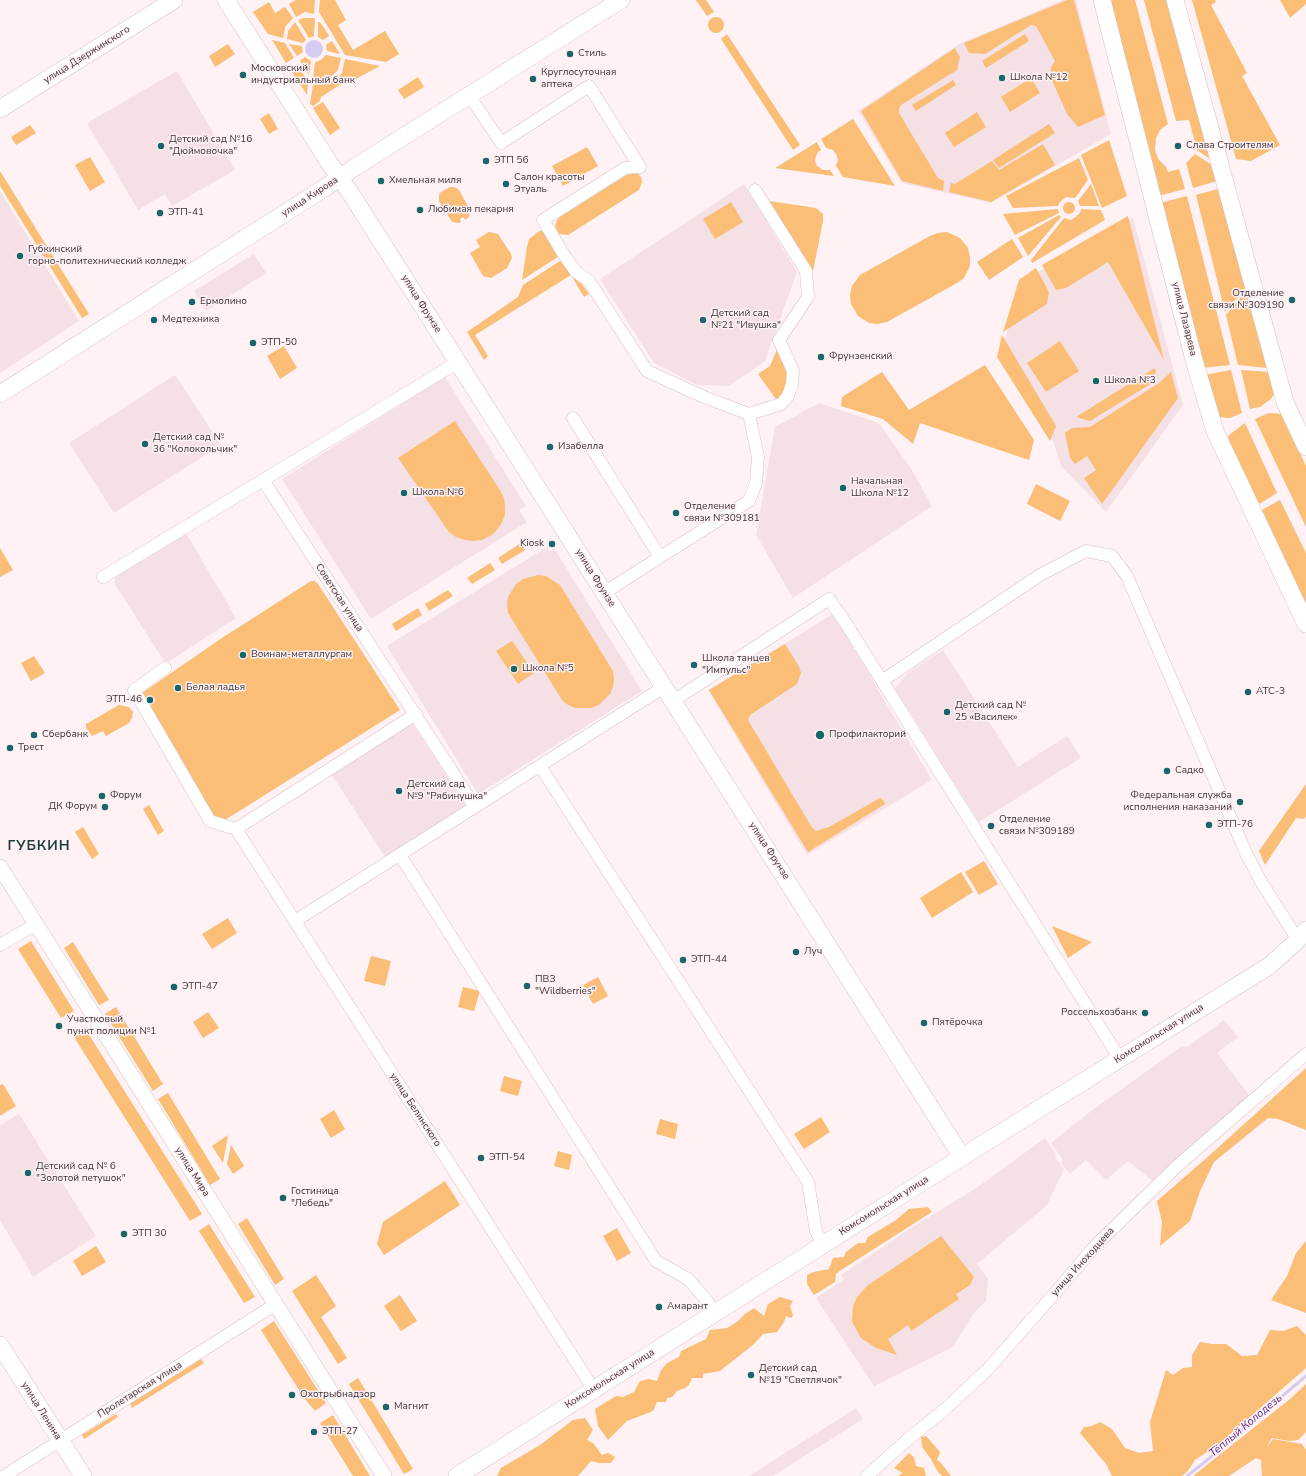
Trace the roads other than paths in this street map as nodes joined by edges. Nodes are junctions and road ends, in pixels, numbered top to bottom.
1 (174, 0) edge
2 (226, 0) edge
3 (621, 0) edge
4 (1102, 0) edge
5 (1175, 0) edge
6 (469, 95) junction
7 (0, 109) edge
8 (340, 178) junction
9 (755, 190) dead end
10 (458, 362) junction
11 (0, 394) edge
12 (749, 414) junction
13 (573, 418) dead end
14 (1306, 447) edge
15 (263, 480) junction
16 (660, 557) junction
17 (102, 577) dead end
18 (604, 593) junction
19 (1306, 624) edge
20 (165, 668) dead end
21 (882, 681) junction
22 (668, 694) junction
23 (416, 714) junction
24 (540, 766) junction
25 (475, 807) junction
26 (236, 830) junction
27 (400, 855) junction
28 (0, 867) edge
29 (295, 921) junction
30 (36, 924) junction
31 (1302, 935) edge
32 (0, 946) edge
33 (1306, 1054) edge
34 (1120, 1059) junction
35 (962, 1157) junction
36 (823, 1245) junction
37 (276, 1304) junction
38 (715, 1313) junction
39 (0, 1345) edge
40 (594, 1390) junction
41 (60, 1440) junction
42 (4, 1476) edge
43 (83, 1476) edge
44 (384, 1476) edge
45 (457, 1476) edge
46 (867, 1476) edge

1 - 7 main road, улица Дзержинского
2 - 8 main road, улица Фрунзе
3 - 6 main road, улица Кирова
4 - 19 main road, улица Лазарева
5 - 14 main road
6 - 8 main road, улица Кирова
6 - 12 street
8 - 10 main road, улица Фрунзе
8 - 11 main road, улица Кирова
9 - 12 street
10 - 15 street
10 - 18 main road, улица Фрунзе
12 - 16 street
13 - 16 street
15 - 17 street
15 - 23 street, Советская улица
16 - 18 street
18 - 22 main road, улица Фрунзе
20 - 26 street
21 - 22 street
21 - 31 street
21 - 34 street
22 - 24 street
22 - 35 main road, улица Фрунзе
23 - 25 street, Советская улица
23 - 26 street
24 - 25 street
24 - 36 street
25 - 27 street
26 - 29 street, улица Белинского
27 - 29 street
27 - 38 street
28 - 30 street, улица Мира
29 - 40 street, улица Белинского
30 - 32 street
30 - 37 street, улица Мира
31 - 34 main road, Комсомольская улица
33 - 46 street, улица Иноходцева
34 - 35 main road, Комсомольская улица
35 - 36 main road, Комсомольская улица
36 - 38 main road, Комсомольская улица
37 - 41 street, Пролетарская улица
37 - 44 street, улица Мира
38 - 40 main road, Комсомольская улица
39 - 41 main road, улица Ленина
40 - 45 main road, Комсомольская улица
41 - 42 street, Пролетарская улица
41 - 43 main road, улица Ленина

